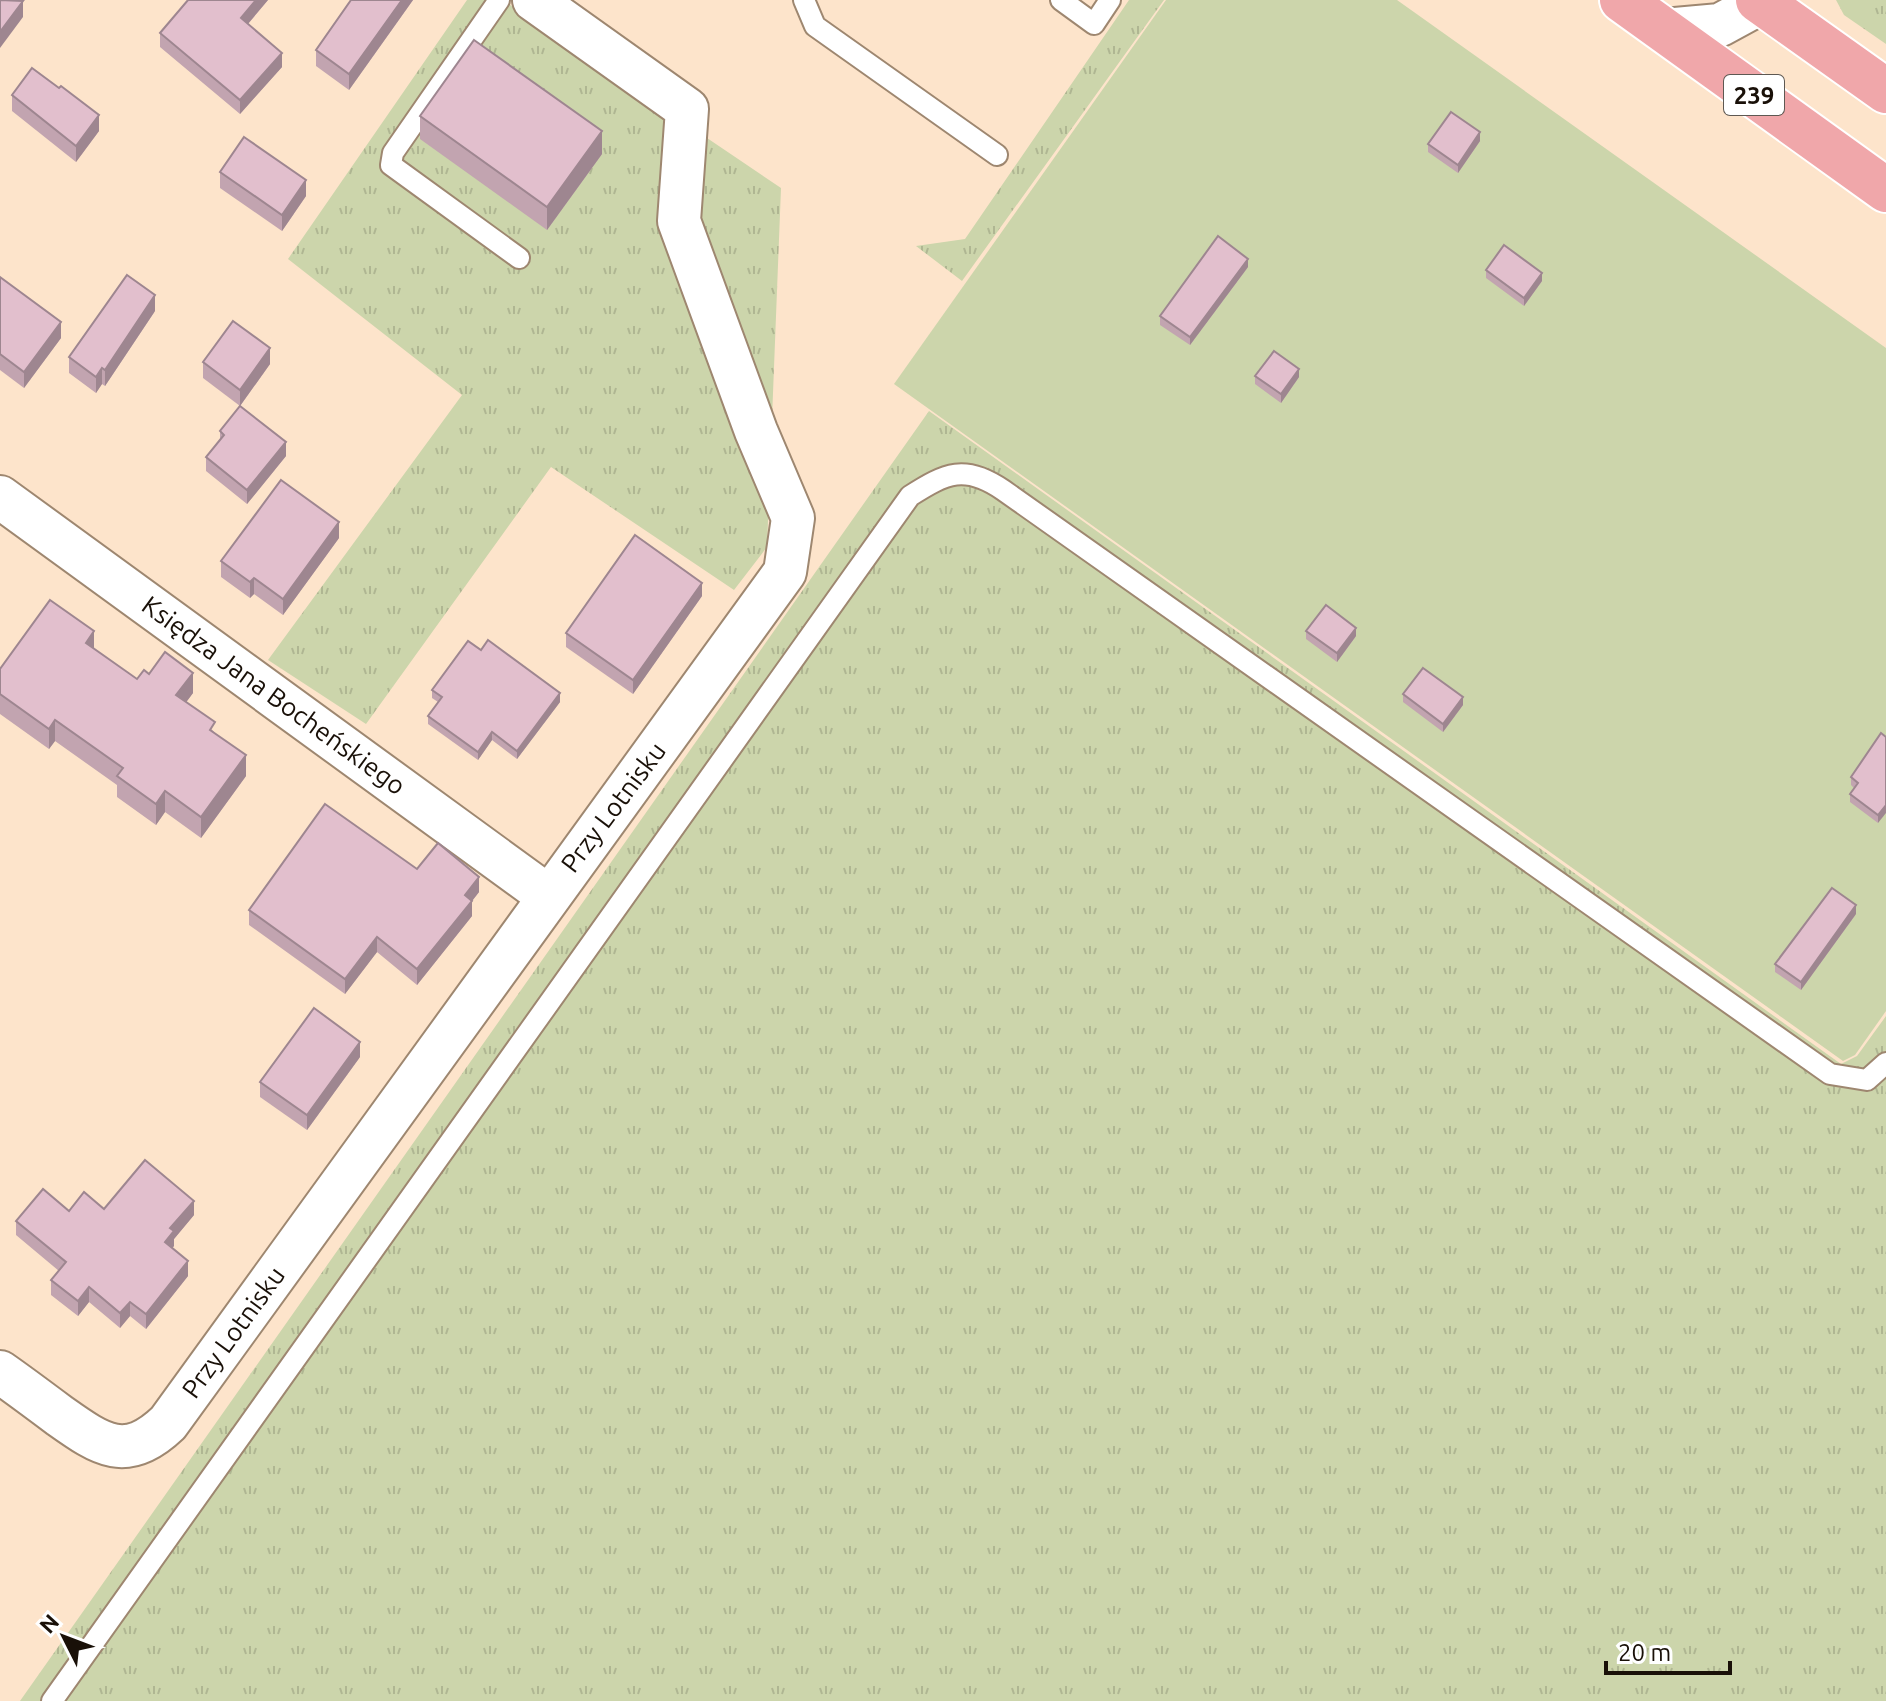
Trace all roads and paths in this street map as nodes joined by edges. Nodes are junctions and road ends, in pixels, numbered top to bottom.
1 (499, 0) edge
2 (534, 0) edge
3 (804, 0) edge
4 (1061, 0) edge
5 (1110, 0) edge
6 (1622, 0) edge
7 (1762, 1) edge
8 (1664, 30) junction
9 (1886, 91) edge
10 (997, 155) dead end
11 (1886, 190) edge
12 (519, 258) dead end
13 (0, 497) edge
14 (548, 896) junction
15 (1886, 1063) edge
16 (0, 1372) edge
17 (52, 1701) edge

1 - 12 lane
2 - 14 street, Przy Lotnisku
3 - 10 lane
4 - 5 lane
6 - 8 main road, 239
7 - 8 street
7 - 9 main road
8 - 11 main road, 239
13 - 14 street, Księdza Jana Bocheńskiego
14 - 16 street, Przy Lotnisku
15 - 17 lane

